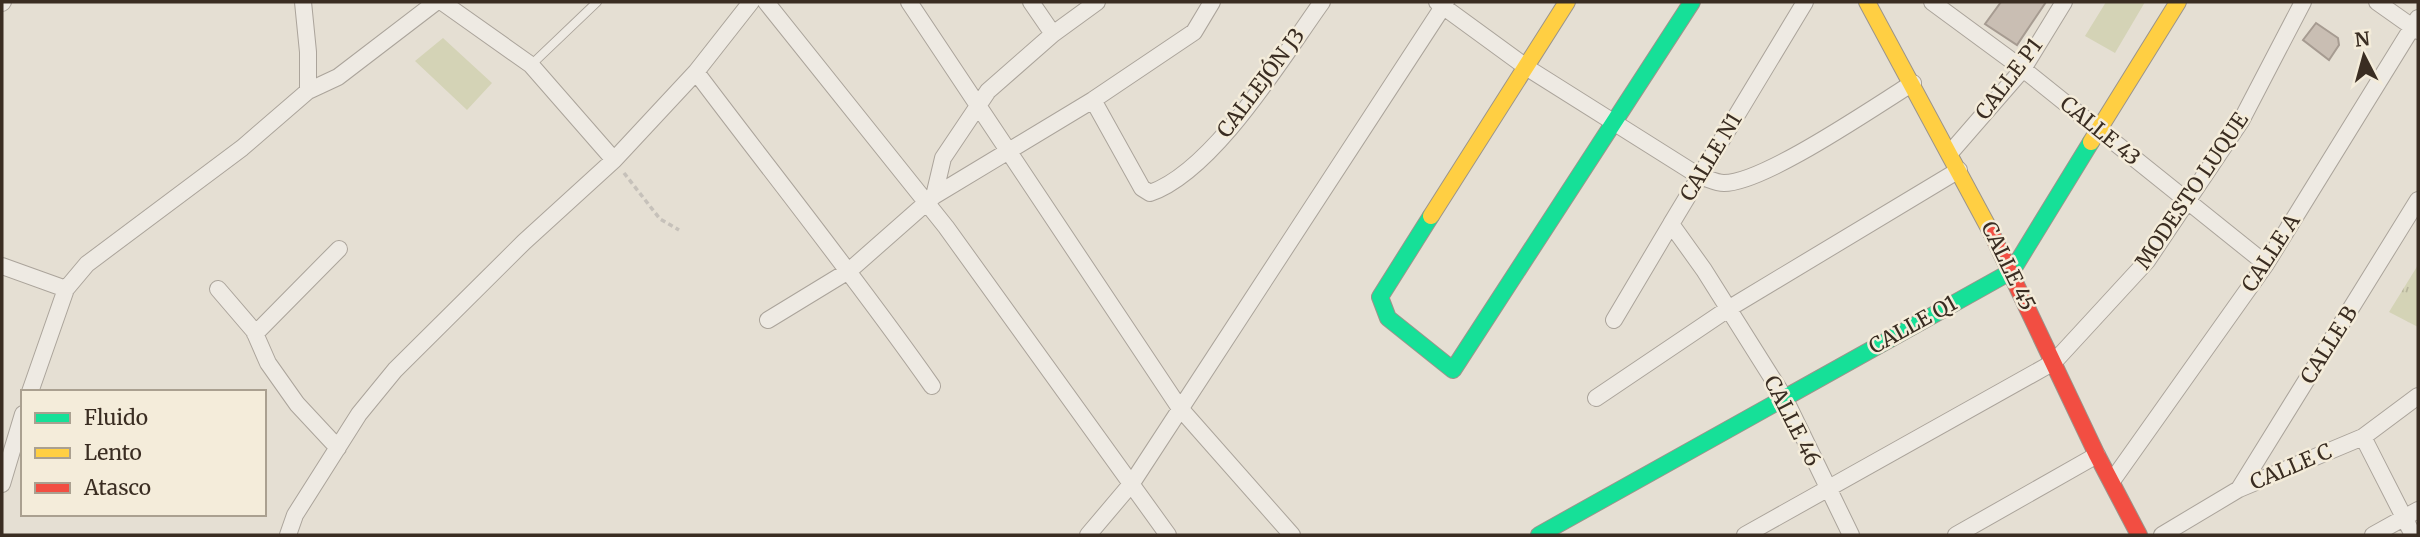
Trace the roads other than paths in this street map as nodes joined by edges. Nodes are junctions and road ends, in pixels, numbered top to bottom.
1 (303, 2) edge
2 (436, 2) edge
3 (442, 2) edge
4 (597, 2) edge
5 (751, 2) edge
6 (766, 2) edge
7 (909, 2) edge
8 (1031, 2) edge
9 (1097, 2) edge
10 (1212, 2) edge
11 (1322, 2) edge
12 (1567, 2) edge
13 (1692, 2) edge
14 (1805, 2) edge
15 (1867, 2) edge
16 (1935, 2) edge
17 (2064, 2) edge
18 (2178, 2) edge
19 (2303, 2) edge
20 (2377, 2) edge
21 (1442, 3) edge
22 (2416, 25) edge
23 (1053, 34) junction
24 (531, 65) junction
25 (1526, 67) junction
26 (2023, 69) junction
27 (696, 72) junction
28 (1913, 83) junction
29 (308, 92) junction
30 (1093, 100) junction
31 (976, 107) junction
32 (1614, 123) junction
33 (2097, 129) junction
34 (1010, 152) junction
35 (1950, 153) junction
36 (614, 160) junction
37 (1959, 170) junction
38 (1699, 176) junction
39 (929, 200) junction
40 (2418, 200) edge
41 (2187, 201) junction
42 (1671, 224) junction
43 (339, 249) dead end
44 (2266, 264) junction
45 (2, 266) edge
46 (850, 270) junction
47 (2012, 271) junction
48 (66, 289) junction
49 (218, 289) dead end
50 (1728, 309) junction
51 (768, 320) dead end
52 (1614, 320) dead end
53 (255, 334) junction
54 (2054, 362) junction
55 (932, 386) dead end
56 (31, 390) edge
57 (2418, 396) edge
58 (1784, 397) junction
59 (1596, 398) dead end
60 (1179, 407) junction
61 (21, 421) edge
62 (2364, 437) junction
63 (338, 448) junction
64 (2097, 455) junction
65 (2112, 481) junction
66 (1132, 483) junction
67 (2, 484) edge
68 (1827, 489) junction
69 (2239, 489) junction
70 (2411, 514) edge
71 (288, 535) edge
72 (1088, 535) edge
73 (1168, 535) edge
74 (1292, 535) edge
75 (1539, 535) edge
76 (1745, 535) edge
77 (1851, 535) edge
78 (1956, 535) edge
79 (2139, 535) edge
80 (2162, 535) edge
81 (2373, 535) edge
82 (2413, 535) edge

1 - 29 street
2 - 29 street
3 - 24 street
4 - 24 lane
5 - 27 street
6 - 39 street
7 - 31 street
8 - 23 street
9 - 23 street
10 - 30 street
11 - 30 street, CALLEJÓN J3
12 - 25 street
13 - 32 street
14 - 38 street, CALLE N1
15 - 28 street, CALLE 45
16 - 26 street, CALLE 43
17 - 26 street, CALLE P1
18 - 33 street
19 - 41 street, MODESTO LUQUE
20 - 22 street
21 - 25 street
21 - 60 street
22 - 44 street, CALLE A
23 - 31 street
24 - 36 street
25 - 32 street
25 - 32 street
26 - 33 street, CALLE 43
26 - 35 street, CALLE P1
27 - 36 street
27 - 46 street
28 - 35 street, CALLE 45
28 - 38 street
29 - 48 street
30 - 34 street
31 - 34 street
31 - 39 street
32 - 38 street
33 - 41 street, CALLE 43
33 - 47 street
34 - 39 street
34 - 60 street
35 - 37 street, CALLE 45
36 - 63 street
37 - 47 street, CALLE 45
37 - 50 street
38 - 42 street, CALLE N1
39 - 46 street
39 - 66 street
40 - 69 street, CALLE B
41 - 44 street, CALLE 43
41 - 54 street, MODESTO LUQUE
42 - 50 street, CALLE N1
42 - 52 street
43 - 53 street
44 - 65 street, CALLE A
45 - 48 street
46 - 51 street
46 - 55 street
47 - 54 street, CALLE 45
47 - 58 street, CALLE Q1
48 - 56 street
49 - 53 street
50 - 58 street, CALLE 46
50 - 59 street
53 - 63 street
54 - 64 street, CALLE 45
54 - 68 street, MODESTO LUQUE
57 - 62 street, CALLE C
58 - 68 street, CALLE 46
58 - 75 street, CALLE Q1
60 - 66 street
60 - 74 street
61 - 67 street
62 - 69 street, CALLE C
62 - 70 street
63 - 71 street
64 - 65 street, CALLE 45
64 - 78 street
65 - 79 street, CALLE 45
66 - 72 street
66 - 73 street
68 - 76 street, MODESTO LUQUE
68 - 77 street, CALLE 46
69 - 80 street, CALLE C
70 - 81 street
70 - 82 street

